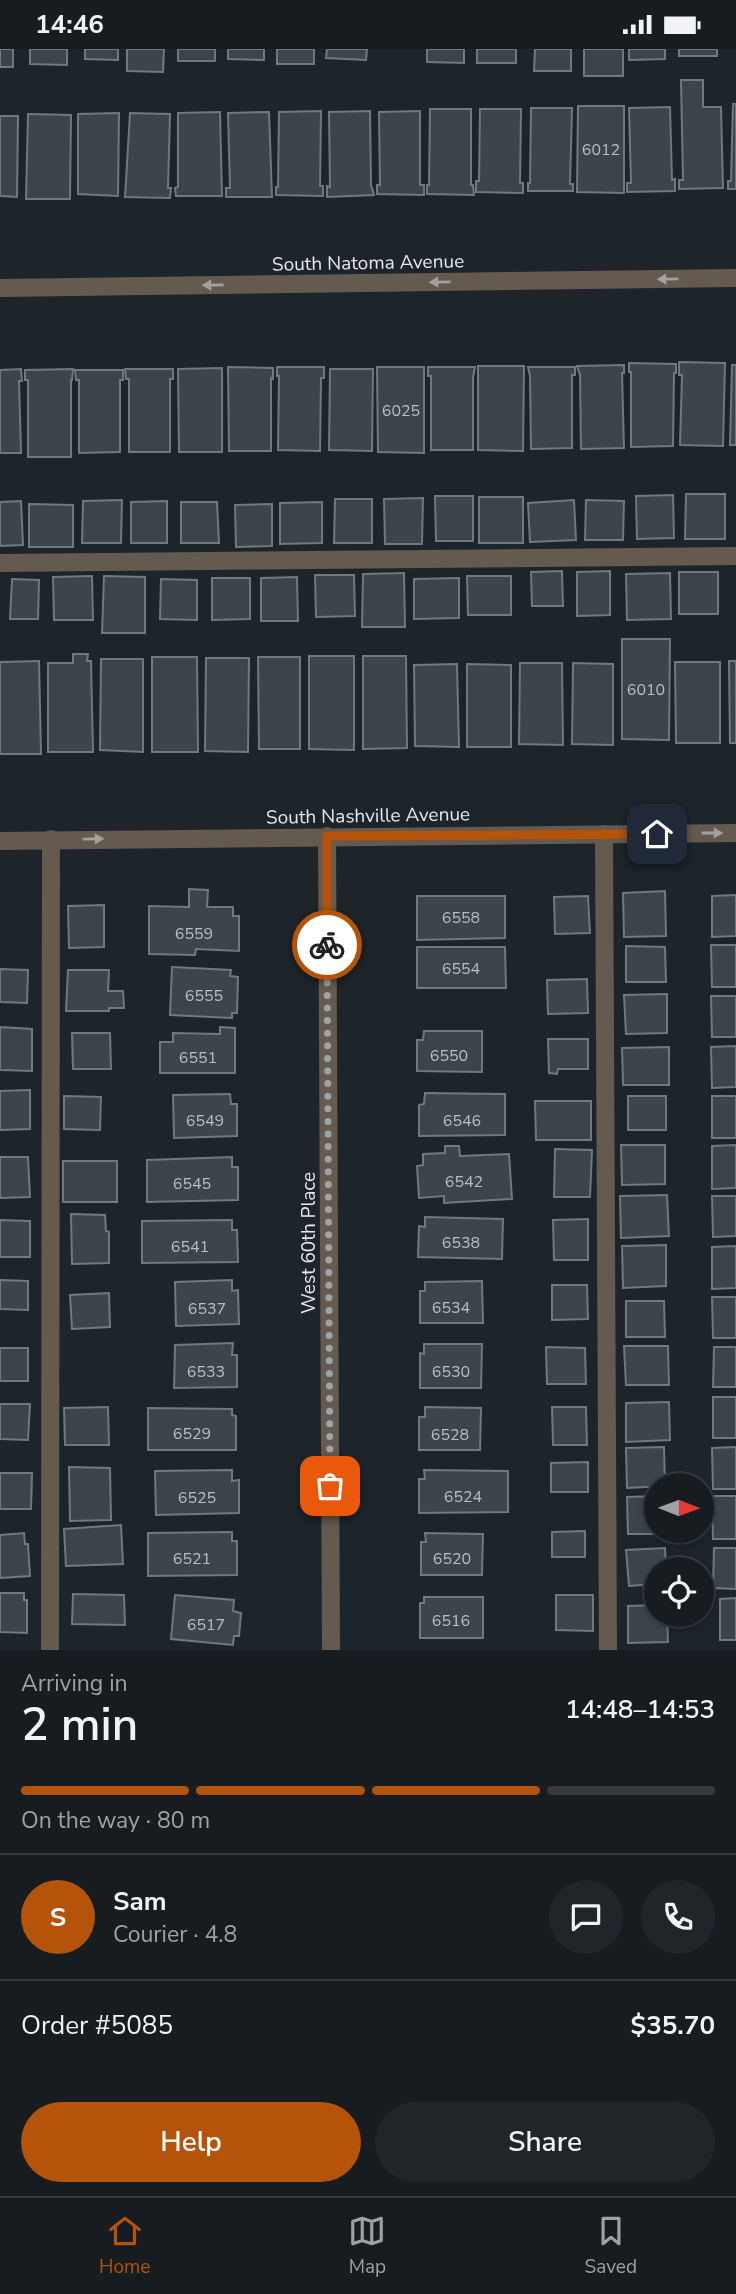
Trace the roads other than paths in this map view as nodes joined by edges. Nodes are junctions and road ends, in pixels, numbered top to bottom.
1 (736, 278) edge
2 (0, 288) edge
3 (736, 556) edge
4 (0, 563) edge
5 (736, 833) edge
6 (604, 834) junction
7 (327, 836) junction
8 (51, 839) junction
9 (0, 841) edge
10 (50, 1650) edge
11 (331, 1650) edge
12 (608, 1650) edge

1 -> 2 street, South Natoma Avenue
3 - 4 street
6 -> 5 street, South Nashville Avenue
6 - 7 street, South Nashville Avenue
6 - 12 street
8 -> 7 street, South Nashville Avenue
7 - 11 street, West 60th Place
8 - 9 street, South Nashville Avenue
8 - 10 street

